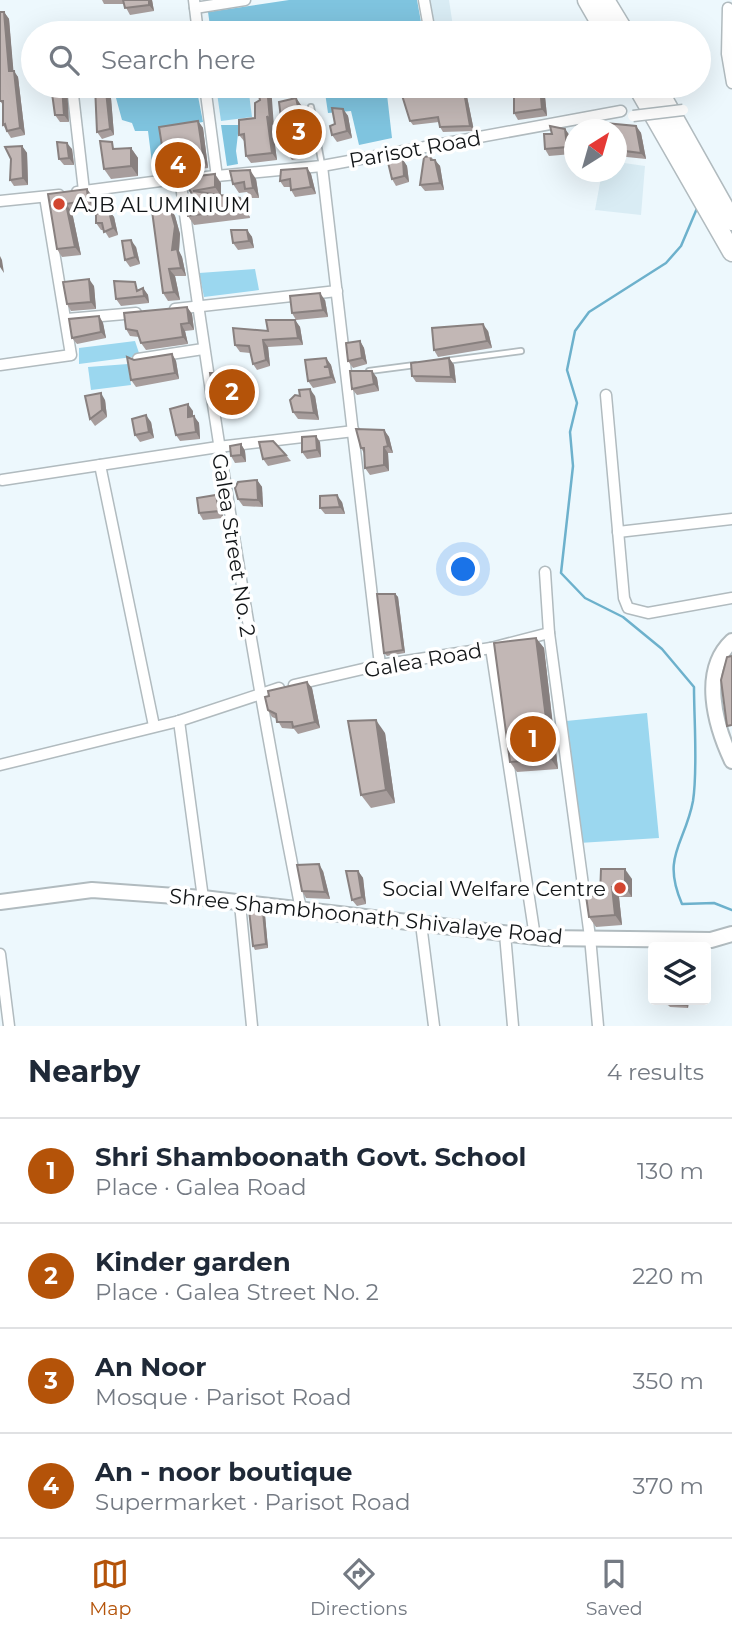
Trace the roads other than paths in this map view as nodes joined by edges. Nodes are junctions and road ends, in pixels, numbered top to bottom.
1 (245, 0) edge
2 (424, 0) edge
3 (587, 0) edge
4 (605, 0) edge
5 (195, 4) edge
6 (728, 8) dead end
7 (428, 21) edge
8 (599, 21) edge
9 (618, 21) edge
10 (732, 83) edge
11 (73, 98) edge
12 (207, 98) edge
13 (644, 98) edge
14 (663, 98) edge
15 (311, 107) dead end
16 (683, 110) dead end
17 (621, 111) dead end
18 (633, 116) dead end
19 (322, 166) junction
20 (217, 177) junction
21 (180, 178) junction
22 (84, 191) junction
23 (44, 197) junction
24 (0, 200) edge
25 (732, 221) edge
26 (732, 252) edge
27 (337, 291) junction
28 (198, 307) junction
29 (158, 311) edge
30 (145, 312) edge
31 (66, 319) junction
32 (204, 349) junction
33 (521, 351) dead end
34 (138, 359) edge
35 (441, 362) edge
36 (427, 364) edge
37 (0, 365) edge
38 (347, 374) junction
39 (606, 395) dead end
40 (354, 431) junction
41 (218, 447) junction
42 (100, 466) junction
43 (2, 480) edge
44 (732, 519) edge
45 (618, 532) junction
46 (545, 572) dead end
47 (732, 598) edge
48 (549, 633) junction
49 (732, 641) edge
50 (491, 648) junction
51 (380, 666) junction
52 (258, 693) junction
53 (178, 720) junction
54 (154, 726) junction
55 (732, 761) edge
56 (0, 765) edge
57 (203, 898) junction
58 (0, 902) edge
59 (240, 904) junction
60 (301, 910) junction
61 (421, 924) junction
62 (505, 934) junction
63 (732, 934) edge
64 (535, 937) junction
65 (590, 937) junction
66 (0, 954) edge
67 (9, 1026) edge
68 (252, 1026) edge
69 (434, 1026) edge
70 (513, 1026) edge
71 (598, 1026) edge

1 - 5 street
2 - 7 street
3 - 8 highway
4 - 9 highway
6 - 10 street
11 - 22 street
12 - 20 street
13 - 26 highway
14 - 25 highway
15 - 19 lane
16 - 18 street, bridge
17 - 19 street, Parisot Road
19 - 20 street, Parisot Road
19 - 27 street
20 - 21 street, Parisot Road
21 - 22 street, Parisot Road
21 - 28 street, Galea Street No. 2
22 - 23 street, Parisot Road
23 - 24 street, Parisot Road
23 - 31 street
27 - 28 street
27 - 38 street
28 - 29 street
28 - 32 street, Galea Street No. 2
30 - 31 street
31 - 37 street
32 - 34 street
32 - 41 street, Galea Street No. 2
33 - 35 lane
36 - 38 lane
38 - 40 street
39 - 45 street
40 - 41 street
40 - 51 street
41 - 42 street
41 - 52 street, Galea Street No. 2
42 - 43 street
42 - 54 street
44 - 45 street
45 - 47 street
46 - 48 street
48 - 50 street, Galea Road
48 - 65 street
49 - 55 street
50 - 51 street, Galea Road
50 - 64 street
51 - 52 street, Galea Road
52 - 53 street, Galea Road
52 - 60 street, Galea Street No. 2
53 - 54 street, Galea Road
53 - 57 street
54 - 56 street, Galea Road
57 - 58 street, Shree Shambhoonath Shivalaye Road
57 - 59 street, Shree Shambhoonath Shivalaye Road
59 - 60 street, Shree Shambhoonath Shivalaye Road
59 - 68 street
60 - 61 street, Shree Shambhoonath Shivalaye Road
61 - 62 street, Shree Shambhoonath Shivalaye Road
61 - 69 street
62 - 64 street, Shree Shambhoonath Shivalaye Road
62 - 70 street
63 - 65 street, Shree Shambhoonath Shivalaye Road
64 - 65 street, Shree Shambhoonath Shivalaye Road
65 - 71 street
66 - 67 street

